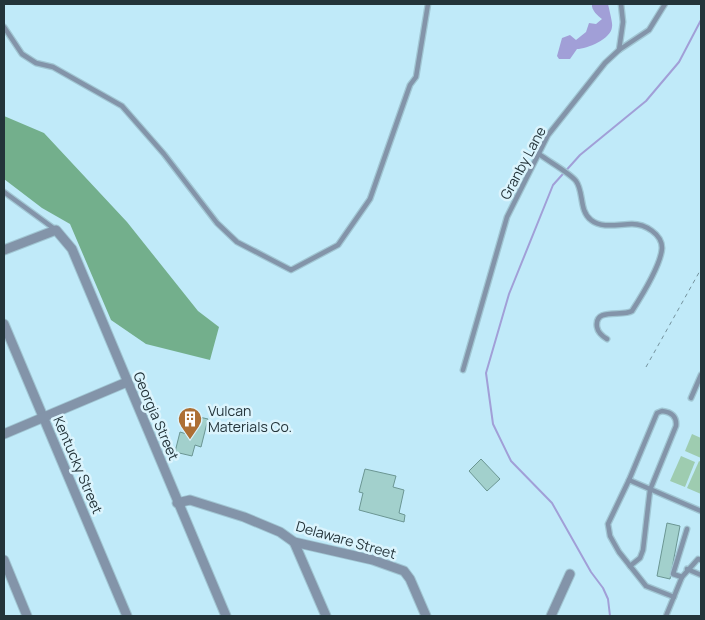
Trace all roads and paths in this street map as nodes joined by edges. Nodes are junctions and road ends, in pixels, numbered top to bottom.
1 (428, 4) edge
2 (621, 4) edge
3 (665, 4) edge
4 (4, 28) edge
5 (619, 50) junction
6 (539, 154) junction
7 (4, 192) edge
8 (56, 230) junction
9 (4, 250) edge
10 (701, 269) edge
11 (4, 324) edge
12 (606, 339) dead end
13 (646, 367) dead end
14 (464, 370) dead end
15 (701, 375) edge
16 (127, 382) junction
17 (691, 398) dead end
18 (43, 417) junction
19 (4, 434) edge
20 (628, 480) junction
21 (650, 490) junction
22 (177, 503) junction
23 (701, 511) edge
24 (687, 529) dead end
25 (294, 542) junction
26 (701, 552) edge
27 (4, 560) edge
28 (700, 560) edge
29 (630, 566) junction
30 (686, 569) junction
31 (570, 574) dead end
32 (701, 575) edge
33 (682, 577) junction
34 (674, 597) junction
35 (27, 616) edge
36 (126, 616) edge
37 (226, 616) edge
38 (326, 616) edge
39 (426, 616) edge
40 (551, 616) edge
41 (666, 616) edge

1 - 4 lane
2 - 5 lane
3 - 5 lane, Granby Lane
5 - 6 lane, Granby Lane
6 - 12 lane
6 - 14 lane, Granby Lane
7 - 8 lane
8 - 9 street
8 - 16 street, Georgia Street
10 - 13 path
11 - 18 street, Kentucky Street
15 - 17 lane
16 - 18 street
16 - 22 street, Georgia Street
18 - 19 street
18 - 36 street, Kentucky Street
20 - 21 lane
20 - 21 lane
20 - 29 lane
21 - 23 lane
21 - 29 lane
22 - 25 street, Delaware Street
22 - 37 street, Georgia Street
24 - 33 lane
25 - 38 street
25 - 39 street, Delaware Street
26 - 28 lane
27 - 35 street
28 - 30 lane
29 - 34 lane
30 - 32 lane
30 - 33 lane
31 - 40 street
33 - 34 lane
34 - 41 lane

